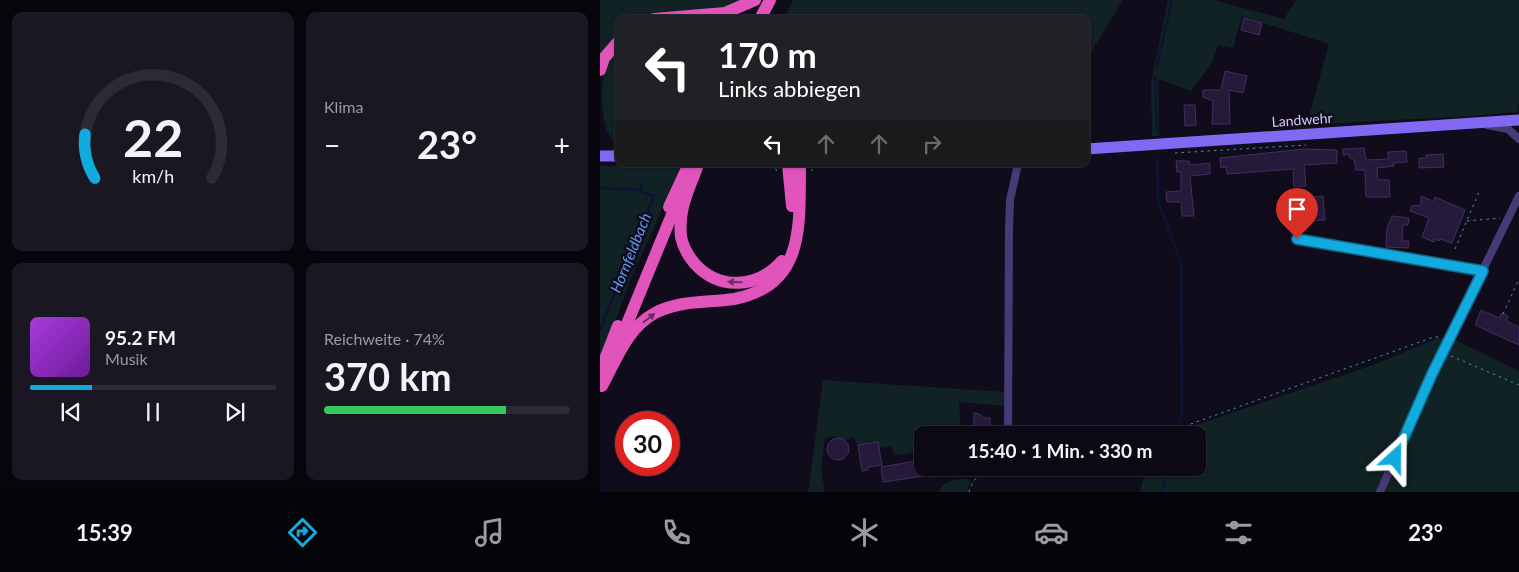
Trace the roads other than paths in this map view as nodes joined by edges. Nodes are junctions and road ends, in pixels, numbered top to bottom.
1 (754, 0) edge
2 (770, 0) edge
3 (775, 0) edge
4 (711, 15) edge
5 (762, 15) edge
6 (768, 15) edge
7 (615, 46) edge
8 (600, 70) edge
9 (1519, 120) edge
10 (1478, 123) junction
11 (1519, 139) edge
12 (1090, 149) edge
13 (600, 156) edge
14 (615, 156) edge
15 (688, 167) edge
16 (693, 167) edge
17 (697, 167) edge
18 (788, 167) edge
19 (800, 167) edge
20 (1017, 167) edge
21 (1519, 196) edge
22 (1297, 239) dead end
23 (1483, 271) junction
24 (600, 372) edge
25 (601, 389) edge
26 (1008, 426) edge
27 (1380, 492) edge

1 - 4 highway
2 - 5 highway
3 - 6 highway
7 - 8 highway
9 - 10 main road, Landwehr
10 - 11 street
10 - 12 main road, Landwehr
13 - 14 main road
15 - 24 highway
16 - 25 highway
18 -> 17 highway
25 -> 19 highway
20 - 26 street
21 - 23 street
22 - 23 street
23 - 27 street

